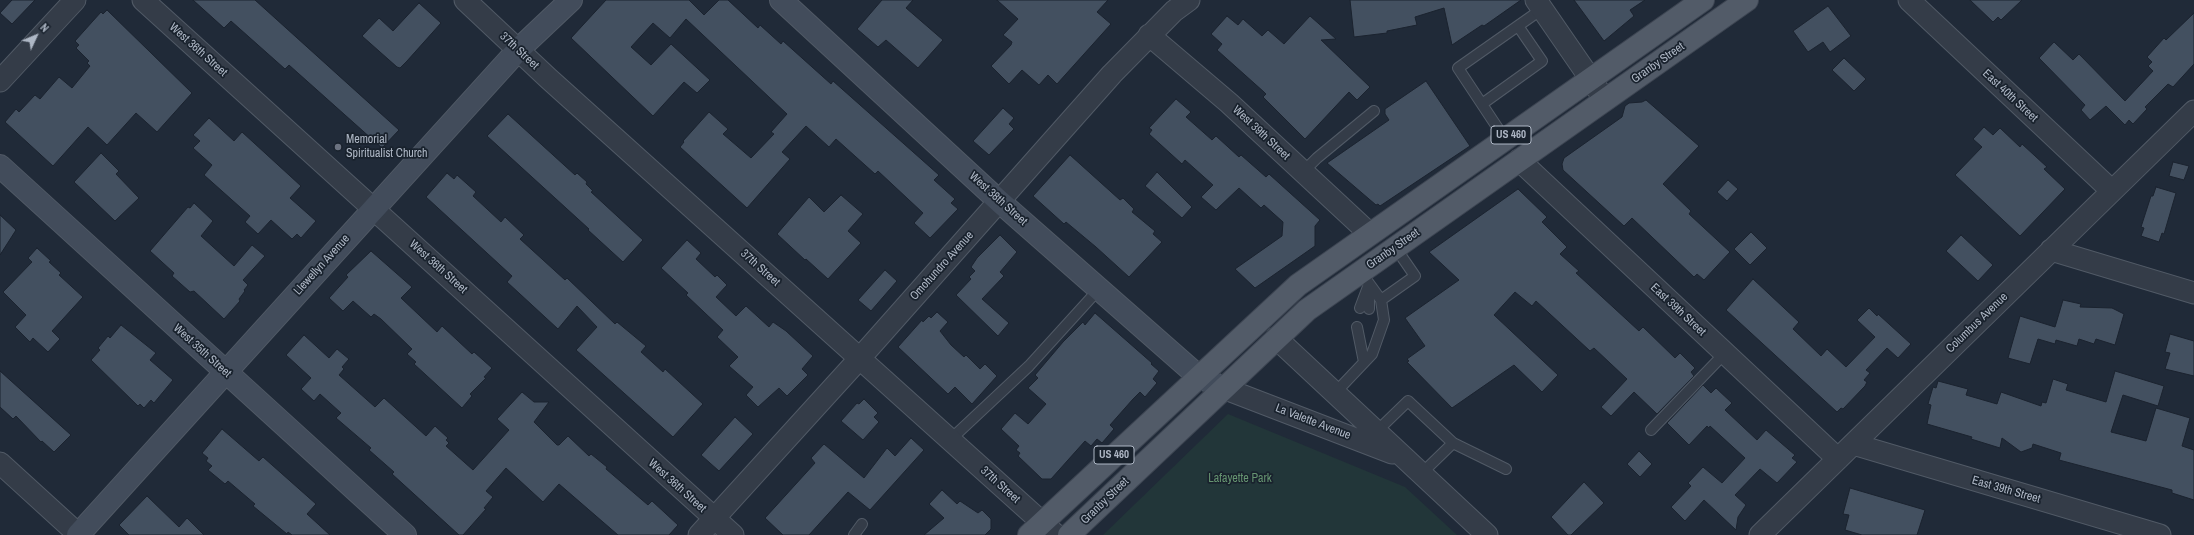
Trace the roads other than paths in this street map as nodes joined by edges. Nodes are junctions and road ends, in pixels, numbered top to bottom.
1 (75, 0) edge
2 (143, 0) edge
3 (465, 0) edge
4 (571, 0) edge
5 (780, 0) edge
6 (1189, 0) edge
7 (1702, 0) edge
8 (1747, 0) edge
9 (1909, 0) edge
10 (1539, 5) edge
11 (1518, 26) junction
12 (1149, 35) junction
13 (518, 50) junction
14 (1590, 79) junction
15 (0, 81) edge
16 (1605, 100) junction
17 (1482, 104) junction
18 (1374, 111) dead end
19 (2194, 111) edge
20 (1505, 139) junction
21 (1519, 160) junction
22 (0, 166) edge
23 (1303, 172) junction
24 (2112, 191) junction
25 (1000, 202) junction
26 (374, 208) junction
27 (1370, 234) junction
28 (1394, 247) junction
29 (2051, 250) junction
30 (1364, 278) junction
31 (1099, 289) junction
32 (2194, 292) edge
33 (1381, 300) junction
34 (1364, 309) dead end
35 (1361, 329) dead end
36 (1276, 338) junction
37 (1725, 353) junction
38 (860, 358) junction
39 (1364, 362) junction
40 (226, 372) junction
41 (1198, 376) junction
42 (1223, 388) junction
43 (1335, 393) junction
44 (1650, 430) dead end
45 (1376, 432) junction
46 (950, 440) junction
47 (1452, 443) junction
48 (1853, 444) junction
49 (1402, 456) junction
50 (1838, 459) junction
51 (0, 463) edge
52 (1506, 469) dead end
53 (1422, 474) junction
54 (714, 518) junction
55 (862, 524) dead end
56 (1042, 531) edge
57 (79, 535) edge
58 (405, 535) edge
59 (699, 535) edge
60 (733, 535) edge
61 (854, 535) edge
62 (1069, 535) edge
63 (1487, 535) edge
64 (1760, 535) edge
65 (2160, 535) edge

1 - 15 street
2 - 26 street, West 36th Street
3 - 13 street, 37th Street
4 - 13 street, Llewellyn Avenue
5 - 25 street, West 38th Street
6 - 12 street, Omohundro Avenue
7 - 14 main road, US 460
8 - 16 main road, Granby Street / US 460
9 - 24 street, East 40th Street
10 - 11 lane
10 - 14 street
11 - 17 lane
11 - 17 lane
12 - 23 street, West 39th Street
12 - 25 street, Omohundro Avenue
13 - 26 street, Llewellyn Avenue
13 - 38 street, 37th Street
14 - 16 street
14 - 20 main road, US 460
16 - 21 main road, Granby Street / US 460
17 - 20 lane
18 - 23 lane
19 - 24 street, Columbus Avenue
20 - 27 main road, US 460
21 - 28 main road, Granby Street / US 460
21 - 37 street, East 39th Street
22 - 40 street, West 35th Street
23 - 27 street, West 39th Street
24 - 29 street, Columbus Avenue
25 - 31 street, West 38th Street
25 - 38 street, Omohundro Avenue
26 - 40 street, Llewellyn Avenue
26 - 54 street, West 36th Street
27 - 41 main road, US 460
28 - 30 main road, Granby Street / US 460
28 - 33 lane
29 - 32 street
29 - 48 street, Columbus Avenue
30 - 33 lane
30 - 34 lane
30 - 36 main road, Granby Street / US 460
31 - 41 street, West 38th Street
31 - 46 lane
33 - 39 lane
35 - 39 lane
36 - 42 main road, Granby Street / US 460
36 - 43 street, La Valette Avenue
37 - 44 lane
37 - 50 street, East 39th Street
38 - 46 street, 37th Street
38 - 54 street, Omohundro Avenue
39 - 43 lane
40 - 57 street, Llewellyn Avenue
40 - 58 street, West 35th Street
41 - 42 street, West 38th Street
41 - 56 main road, US 460
42 - 49 street, La Valette Avenue
42 - 62 main road, Granby Street / US 460
43 - 45 street, La Valette Avenue
45 - 47 lane
45 - 49 street, La Valette Avenue
46 - 56 street, 37th Street
47 - 52 lane
47 - 53 lane
48 - 50 street, Columbus Avenue
48 - 65 street, East 39th Street
49 - 53 street, La Valette Avenue
50 - 64 street, Columbus Avenue
51 - 57 street
53 - 63 street, La Valette Avenue
54 - 59 street, Omohundro Avenue
54 - 60 street, West 36th Street
55 - 61 lane

